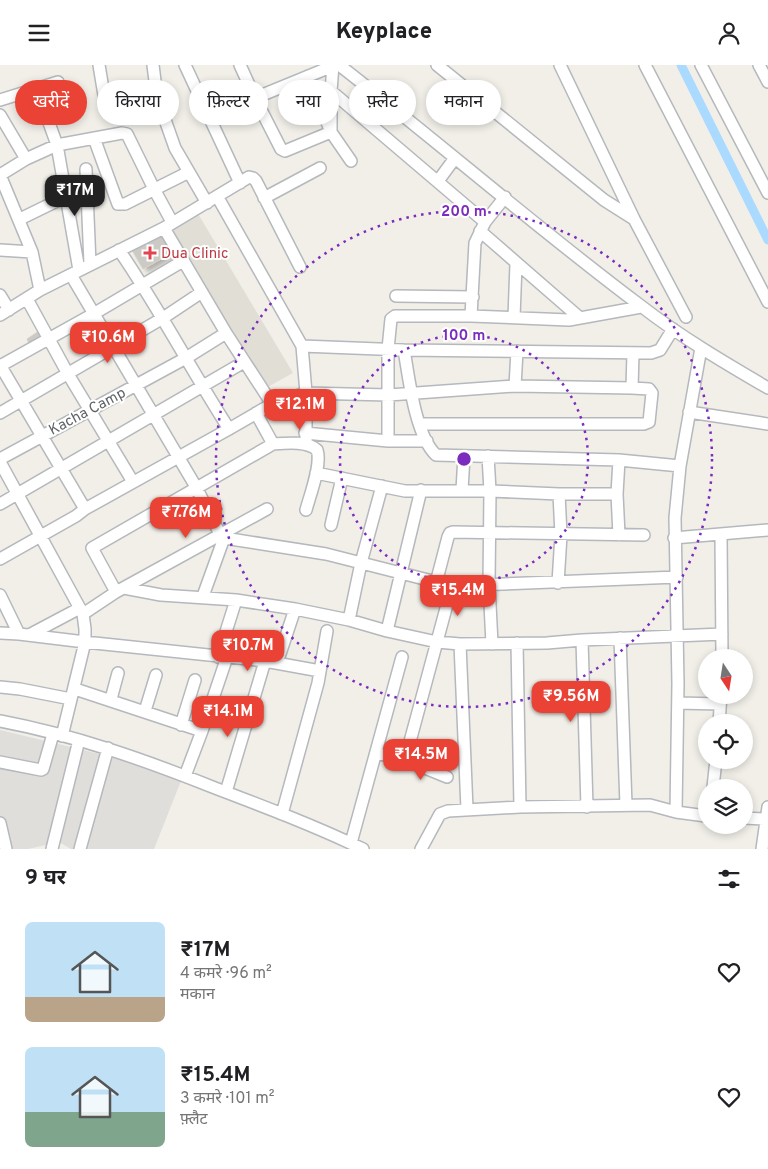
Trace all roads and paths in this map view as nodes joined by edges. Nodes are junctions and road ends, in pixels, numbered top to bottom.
1 (99, 65) edge
2 (153, 65) edge
3 (185, 65) edge
4 (240, 65) edge
5 (335, 65) edge
6 (437, 65) edge
7 (560, 65) edge
8 (645, 65) edge
9 (701, 65) edge
10 (759, 65) edge
11 (308, 76) junction
12 (102, 80) edge
13 (247, 80) edge
14 (332, 80) edge
15 (768, 82) edge
16 (268, 93) edge
17 (15, 95) edge
18 (339, 98) edge
19 (0, 99) edge
20 (0, 115) edge
21 (268, 124) edge
22 (50, 125) edge
23 (331, 125) edge
24 (331, 132) junction
25 (94, 138) junction
26 (57, 145) junction
27 (455, 158) junction
28 (26, 159) junction
29 (351, 161) dead end
30 (320, 168) dead end
31 (86, 169) dead end
32 (189, 172) junction
33 (0, 175) edge
34 (438, 181) junction
35 (240, 183) junction
36 (154, 189) junction
37 (768, 193) edge
38 (67, 196) junction
39 (217, 196) junction
40 (505, 197) junction
41 (264, 198) junction
42 (207, 203) junction
43 (20, 219) junction
44 (634, 219) junction
45 (168, 225) junction
46 (482, 226) junction
47 (0, 250) edge
48 (119, 250) junction
49 (32, 252) junction
50 (183, 261) junction
51 (90, 264) junction
52 (516, 264) junction
53 (300, 267) dead end
54 (75, 273) junction
55 (143, 285) junction
56 (40, 290) junction
57 (202, 292) junction
58 (0, 295) edge
59 (396, 296) dead end
60 (473, 297) junction
61 (27, 299) junction
62 (768, 302) edge
63 (641, 307) junction
64 (5, 313) edge
65 (95, 313) junction
66 (471, 316) junction
67 (514, 317) junction
68 (686, 317) dead end
69 (162, 318) junction
70 (580, 318) junction
71 (673, 329) junction
72 (226, 333) junction
73 (49, 339) junction
74 (112, 346) junction
75 (302, 346) junction
76 (701, 348) junction
77 (388, 349) junction
78 (404, 351) junction
79 (517, 351) junction
80 (633, 353) junction
81 (186, 358) junction
82 (244, 362) junction
83 (0, 366) edge
84 (68, 374) junction
85 (137, 384) junction
86 (515, 386) junction
87 (202, 387) junction
88 (632, 388) junction
89 (768, 389) edge
90 (411, 392) junction
91 (306, 393) junction
92 (389, 395) junction
93 (22, 401) junction
94 (272, 404) junction
95 (91, 411) junction
96 (689, 411) junction
97 (0, 413) edge
98 (256, 413) junction
99 (153, 415) junction
100 (420, 424) junction
101 (768, 424) edge
102 (229, 429) junction
103 (42, 436) junction
104 (305, 439) junction
105 (108, 441) junction
106 (388, 441) junction
107 (427, 441) junction
108 (274, 444) junction
109 (464, 456) junction
110 (488, 456) junction
111 (178, 457) junction
112 (619, 459) junction
113 (0, 461) edge
114 (680, 467) junction
115 (60, 469) junction
116 (316, 473) junction
117 (342, 478) junction
118 (133, 482) junction
119 (382, 486) junction
120 (196, 487) junction
121 (421, 490) junction
122 (462, 491) junction
123 (490, 491) junction
124 (18, 494) junction
125 (560, 494) junction
126 (617, 494) junction
127 (0, 504) edge
128 (85, 509) junction
129 (267, 509) dead end
130 (306, 510) dead end
131 (330, 525) dead end
132 (768, 530) edge
133 (490, 533) junction
134 (41, 535) junction
135 (561, 535) junction
136 (619, 535) junction
137 (644, 535) dead end
138 (721, 535) junction
139 (222, 536) junction
140 (674, 538) junction
141 (1, 556) edge
142 (361, 563) junction
143 (401, 573) junction
144 (677, 577) junction
145 (436, 583) junction
146 (558, 583) junction
147 (489, 584) junction
148 (452, 586) junction
149 (120, 590) junction
150 (203, 597) junction
151 (1, 599) edge
152 (236, 599) junction
153 (295, 609) junction
154 (81, 611) junction
155 (350, 620) junction
156 (327, 631) dead end
157 (387, 631) junction
158 (0, 633) edge
159 (24, 634) junction
160 (722, 634) junction
161 (677, 635) junction
162 (620, 638) junction
163 (582, 640) junction
164 (437, 642) junction
165 (85, 643) junction
166 (460, 643) junction
167 (517, 643) junction
168 (492, 644) junction
169 (722, 649) edge
170 (222, 657) junction
171 (402, 657) dead end
172 (265, 661) junction
173 (277, 663) junction
174 (320, 671) junction
175 (118, 673) dead end
176 (156, 675) dead end
177 (195, 680) dead end
178 (0, 687) edge
179 (73, 694) junction
180 (111, 699) junction
181 (698, 702) edge
182 (678, 703) junction
183 (145, 711) junction
184 (0, 721) edge
185 (181, 725) junction
186 (202, 731) junction
187 (58, 735) junction
188 (79, 741) junction
189 (108, 748) junction
190 (376, 753) junction
191 (405, 760) junction
192 (0, 762) edge
193 (185, 776) junction
194 (447, 777) dead end
195 (226, 792) junction
196 (626, 805) junction
197 (520, 807) junction
198 (587, 807) junction
199 (768, 807) edge
200 (467, 809) junction
201 (676, 812) junction
202 (282, 814) junction
203 (698, 815) edge
204 (753, 818) edge
205 (766, 819) junction
206 (0, 823) edge
207 (351, 843) junction
208 (764, 843) edge
209 (6, 849) edge
210 (52, 849) edge
211 (80, 849) edge
212 (363, 849) edge
213 (421, 849) edge

1 - 12 street
2 - 32 street
3 - 35 street
4 - 13 street
5 - 11 street
5 - 14 street
5 - 27 street
6 - 44 street
7 - 44 street
8 - 62 street
9 - 37 street
10 - 15 street
11 - 16 street
11 - 24 street
17 - 19 street
18 - 34 street
20 - 28 street
21 - 24 street
22 - 26 street
23 - 24 street
24 - 29 street
25 - 26 street
25 - 36 street
25 - 36 street
26 - 28 street
26 - 38 street
27 - 34 street
27 - 40 street
28 - 33 street
30 - 41 street
31 - 51 street
32 - 36 street
32 - 42 street
33 - 43 street
34 - 46 street
35 - 39 street
35 - 41 street
36 - 45 street
38 - 43 street
38 - 54 street
39 - 42 street
39 - 75 street
40 - 46 street
40 - 63 street
41 - 53 street
42 - 45 street
43 - 49 street
44 - 68 street
45 - 48 street
45 - 50 street
46 - 52 street
46 - 60 street
47 - 49 street
48 - 51 street
48 - 55 street
49 - 56 street
50 - 55 street
50 - 57 street
51 - 54 street
52 - 67 street
52 - 70 street
54 - 56 street
54 - 65 street
55 - 65 street
55 - 69 street
56 - 61 street
57 - 69 street
57 - 72 street
58 - 64 street
59 - 60 street
60 - 66 street
61 - 64 street
61 - 73 street
63 - 70 street
63 - 71 street
65 - 73 street
65 - 74 street
66 - 67 street
66 - 77 street
67 - 70 street
69 - 74 street
69 - 81 street
71 - 76 street
71 - 80 street
72 - 81 street, Kacha Camp
72 - 82 street
73 - 83 street
73 - 84 street
74 - 84 street
74 - 85 street
75 - 77 street
75 - 91 street
76 - 89 street
76 - 96 street
77 - 78 street
77 - 92 street
78 - 79 street
78 - 90 street
79 - 80 street
79 - 86 street
80 - 88 street
81 - 85 street, Kacha Camp
81 - 87 street
82 - 87 street
82 - 94 street
83 - 93 street
84 - 93 street
84 - 95 street
85 - 95 street, Kacha Camp
85 - 99 street
86 - 88 street
86 - 90 street
87 - 99 street
87 - 102 street
88 - 100 street
90 - 92 street
90 - 100 street
91 - 92 street
91 - 94 street
91 - 104 street
92 - 106 street
93 - 97 street
93 - 103 street
94 - 98 street
95 - 103 street, Kacha Camp
95 - 105 street
96 - 101 street
96 - 114 street
98 - 102 street
98 - 108 street
99 - 105 street
99 - 111 street
100 - 107 street
102 - 111 street
103 - 113 street, Kacha Camp
103 - 115 street
104 - 106 street
104 - 108 street
104 - 116 street
105 - 115 street
105 - 118 street
106 - 107 street
107 - 109 street
108 - 120 street
109 - 110 street
109 - 122 street
110 - 112 street
110 - 123 street
111 - 118 street
111 - 120 street
112 - 114 street
112 - 126 street
113 - 124 street
114 - 140 street
115 - 124 street
115 - 128 street
116 - 117 street
116 - 130 street
117 - 119 street
117 - 131 street
118 - 128 street
119 - 121 street
119 - 142 street
120 - 139 street
120 - 149 street
121 - 122 street
121 - 143 street
122 - 123 street
123 - 125 street
123 - 133 street
124 - 127 street
124 - 134 street
125 - 126 street
125 - 135 street
126 - 136 street
128 - 134 street
129 - 139 street
132 - 138 street
133 - 135 street
133 - 145 street
133 - 147 street
134 - 141 street
134 - 154 street
135 - 136 street
135 - 146 street
136 - 137 street
138 - 140 street
138 - 160 street
139 - 142 street
139 - 149 street
139 - 150 street
140 - 144 street
142 - 143 street
142 - 155 street
143 - 145 street
143 - 157 street
144 - 146 street
144 - 161 street
145 - 148 street
146 - 147 street
147 - 148 street
147 - 168 street
148 - 164 street
149 - 150 street
149 - 154 street
150 - 152 street
151 - 159 street
152 - 153 street
152 - 170 street
153 - 155 street
153 - 173 street
154 - 159 street
154 - 165 street
155 - 157 street
156 - 174 street
157 - 164 street
158 - 159 street
159 - 165 street
160 - 161 street
160 - 169 street
161 - 162 street
161 - 182 street
162 - 163 street
162 - 196 street
163 - 167 street
163 - 198 street
164 - 166 street
164 - 191 street
165 - 170 street
165 - 179 street
166 - 168 street
166 - 200 street
167 - 168 street
167 - 197 street
170 - 172 street
170 - 186 street
171 - 190 street
172 - 173 street
172 - 195 street
173 - 174 street
174 - 202 street
175 - 180 street
176 - 183 street
177 - 185 street
178 - 179 street
179 - 180 street
179 - 187 street
180 - 183 street
181 - 182 street
182 - 201 street
183 - 185 street
184 - 187 street
185 - 186 street
186 - 193 street
187 - 188 street
187 - 192 street
188 - 189 street
188 - 210 street
189 - 193 street
189 - 211 street
190 - 191 street
190 - 207 street
191 - 194 street
193 - 195 street
195 - 202 street
196 - 198 street
196 - 201 street
197 - 198 street
197 - 200 street
199 - 205 street
200 - 213 street
201 - 203 street
202 - 207 street
204 - 205 street
205 - 208 street
206 - 209 street
207 - 212 street

